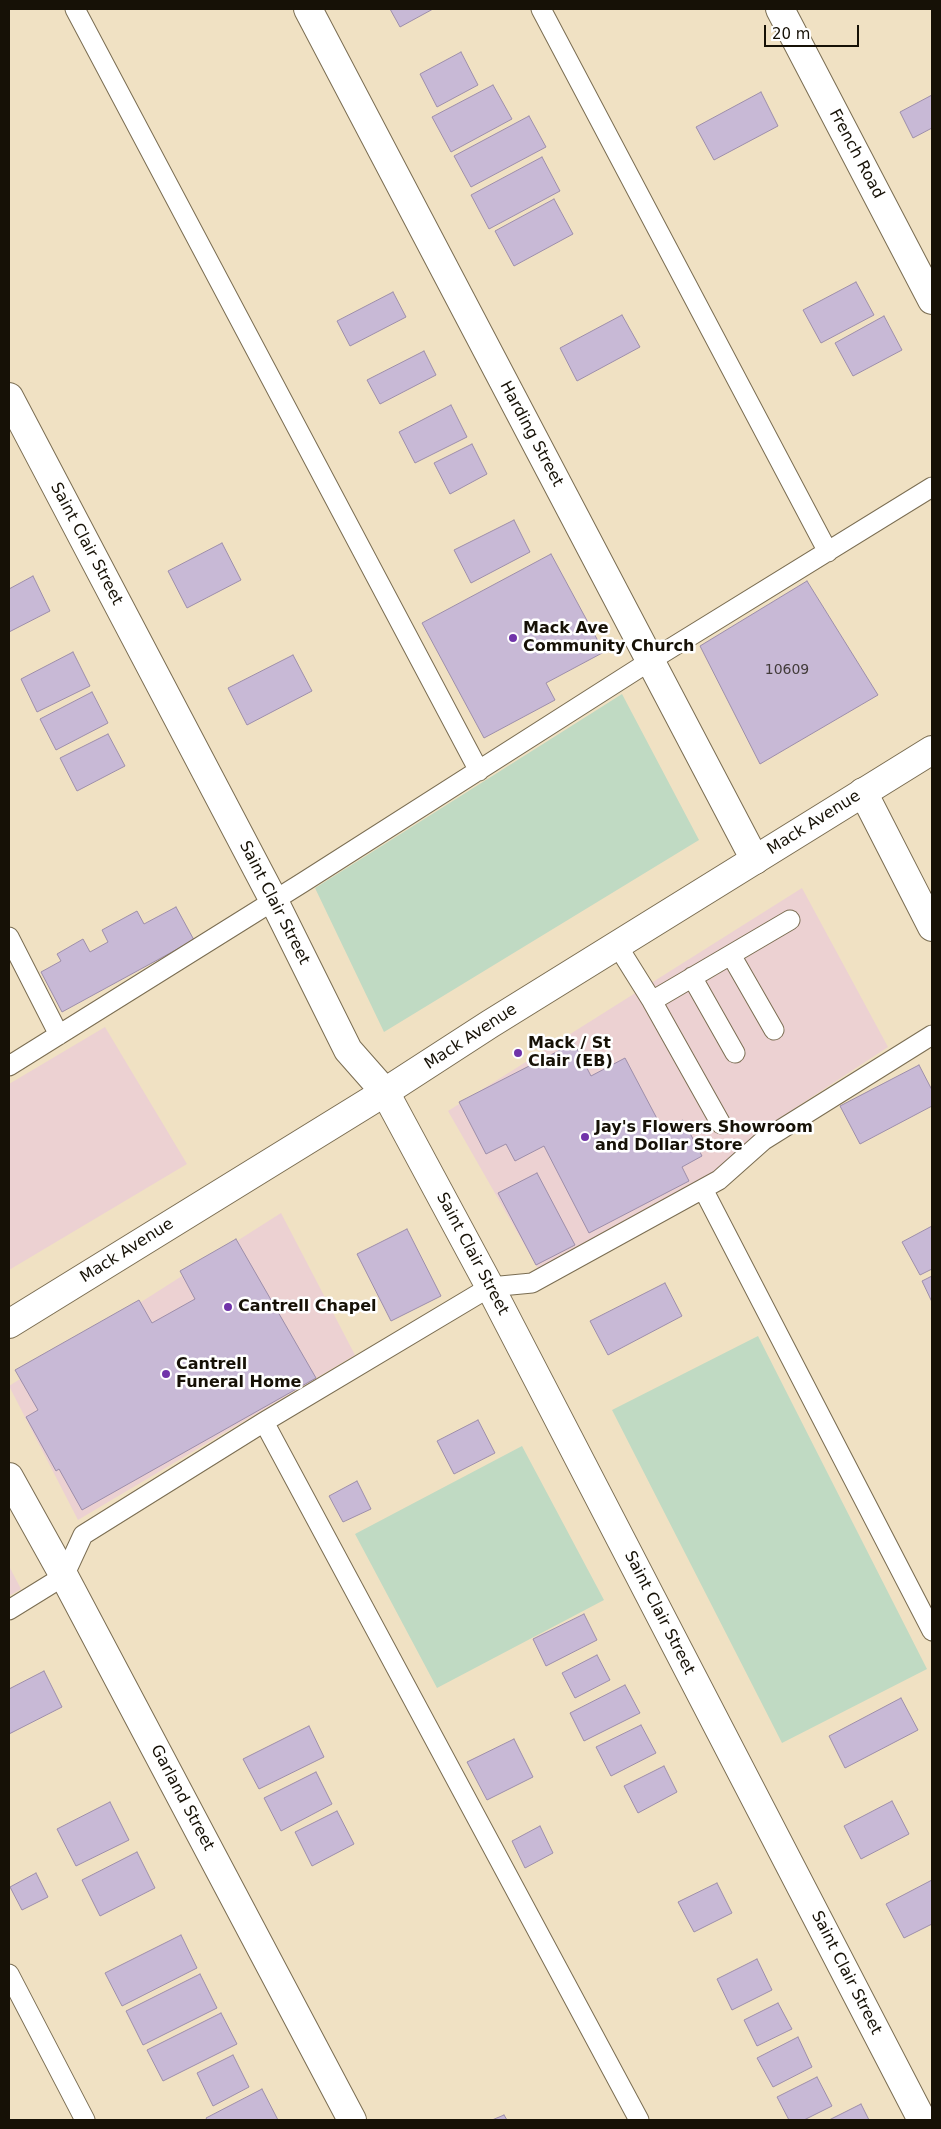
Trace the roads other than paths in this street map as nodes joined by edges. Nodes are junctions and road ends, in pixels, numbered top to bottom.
1 (76, 9) edge
2 (308, 9) edge
3 (541, 9) edge
4 (780, 9) edge
5 (932, 300) edge
6 (9, 397) edge
7 (932, 487) edge
8 (828, 552) junction
9 (650, 661) junction
10 (932, 750) edge
11 (479, 770) junction
12 (863, 792) junction
13 (755, 860) junction
14 (274, 901) junction
15 (790, 920) dead end
16 (932, 927) edge
17 (9, 936) edge
18 (617, 945) junction
19 (731, 955) junction
20 (692, 977) junction
21 (652, 1001) junction
22 (774, 1030) dead end
23 (59, 1035) junction
24 (932, 1035) edge
25 (735, 1053) dead end
26 (9, 1066) edge
27 (385, 1092) junction
28 (720, 1124) dead end
29 (703, 1189) junction
30 (490, 1287) junction
31 (9, 1324) edge
32 (264, 1422) junction
33 (9, 1477) edge
34 (64, 1576) junction
35 (9, 1610) edge
36 (932, 1631) edge
37 (9, 1974) edge
38 (85, 2120) edge
39 (352, 2120) edge
40 (639, 2120) edge
41 (922, 2120) edge

1 - 11 lane
2 - 9 street, Harding Street
3 - 8 lane
4 - 5 street, French Road
6 - 14 street, Saint Clair Street
7 - 8 lane
8 - 9 lane
9 - 11 lane
9 - 13 street, Harding Street
10 - 12 street, Mack Avenue
11 - 14 lane
12 - 13 street, Mack Avenue
12 - 16 street
13 - 18 street, Mack Avenue
14 - 23 lane
14 - 27 street, Saint Clair Street
15 - 19 lane
17 - 23 lane
18 - 21 lane
18 - 27 street, Mack Avenue
19 - 20 lane
19 - 22 lane
20 - 21 lane
20 - 25 lane
21 - 28 lane
23 - 26 lane
24 - 29 lane
27 - 30 street, Saint Clair Street
27 - 31 street, Mack Avenue
29 - 30 lane
29 - 36 lane
30 - 32 lane
30 - 41 street, Saint Clair Street
32 - 34 lane
32 - 40 lane
33 - 34 street, Garland Street
34 - 35 lane
34 - 39 street, Garland Street
37 - 38 lane

